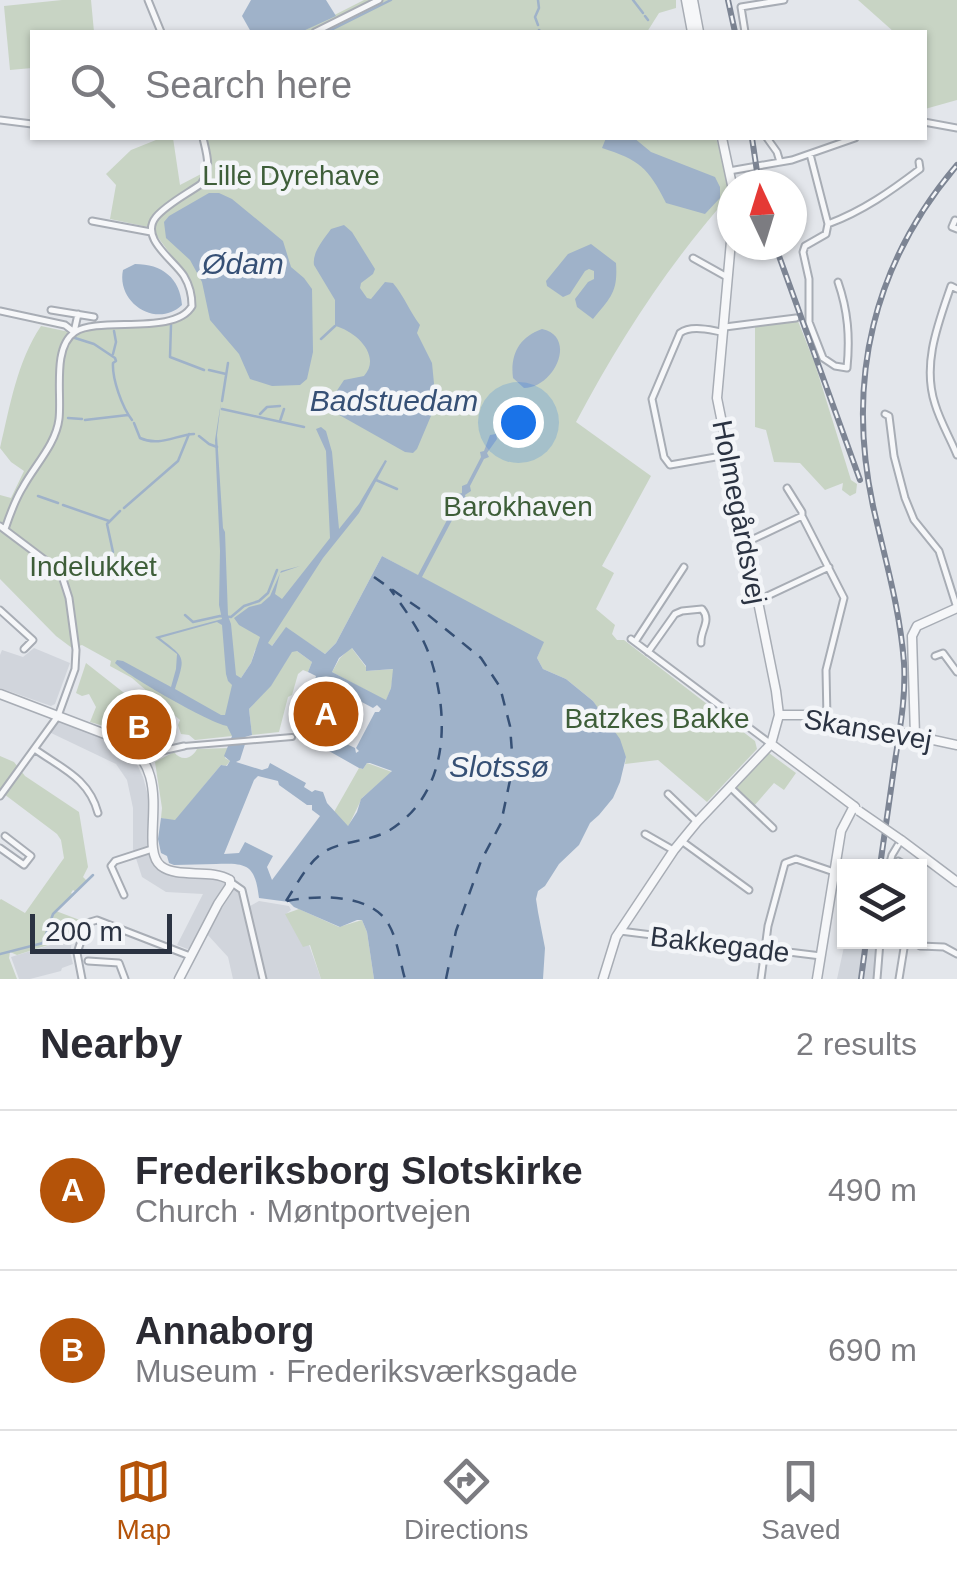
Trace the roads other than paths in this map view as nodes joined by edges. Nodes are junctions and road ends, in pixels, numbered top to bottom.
1 (148, 0) edge
2 (379, 0) edge
3 (689, 0) edge
4 (784, 0) edge
5 (160, 30) edge
6 (319, 30) edge
7 (696, 30) edge
8 (745, 30) edge
9 (0, 120) edge
10 (927, 123) edge
11 (30, 124) edge
12 (957, 128) edge
13 (204, 140) edge
14 (722, 140) edge
15 (768, 140) edge
16 (848, 140) edge
17 (810, 154) junction
18 (780, 162) junction
19 (920, 162) dead end
20 (729, 170) edge
21 (735, 170) edge
22 (955, 220) edge
23 (92, 221) dead end
24 (828, 224) junction
25 (957, 229) edge
26 (151, 232) junction
27 (693, 258) dead end
28 (729, 260) edge
29 (727, 277) junction
30 (838, 282) dead end
31 (957, 289) edge
32 (52, 310) dead end
33 (0, 311) edge
34 (78, 314) junction
35 (94, 316) dead end
36 (796, 318) dead end
37 (722, 330) junction
38 (74, 332) junction
39 (885, 414) dead end
40 (727, 455) junction
41 (957, 455) edge
42 (787, 488) dead end
43 (802, 516) junction
44 (2, 527) edge
45 (746, 543) junction
46 (684, 567) dead end
47 (829, 567) junction
48 (758, 600) junction
49 (957, 608) edge
50 (0, 610) edge
51 (701, 642) dead end
52 (24, 649) dead end
53 (648, 652) junction
54 (935, 656) dead end
55 (957, 672) edge
56 (0, 694) edge
57 (780, 715) junction
58 (58, 716) junction
59 (826, 719) junction
60 (915, 736) junction
61 (292, 737) dead end
62 (771, 744) junction
63 (957, 745) edge
64 (184, 746) joint
65 (35, 749) junction
66 (142, 759) junction
67 (730, 786) junction
68 (668, 794) dead end
69 (0, 796) edge
70 (857, 808) junction
71 (98, 813) dead end
72 (697, 822) junction
73 (773, 828) dead end
74 (645, 834) dead end
75 (5, 836) dead end
76 (680, 840) junction
77 (900, 840) junction
78 (0, 848) edge
79 (152, 848) junction
80 (674, 850) junction
81 (891, 859) edge
82 (834, 872) junction
83 (231, 882) junction
84 (957, 882) edge
85 (749, 890) dead end
86 (124, 895) dead end
87 (620, 931) junction
88 (927, 946) edge
89 (879, 949) edge
90 (904, 949) edge
91 (766, 950) junction
92 (957, 954) edge
93 (190, 956) junction
94 (821, 956) junction
95 (88, 961) dead end
96 (82, 979) edge
97 (125, 979) edge
98 (179, 979) edge
99 (264, 979) edge
100 (603, 979) edge
101 (762, 979) edge
102 (816, 979) edge
103 (877, 979) edge
104 (900, 979) edge

1 - 5 street
2 - 6 street
3 - 7 street
4 - 8 street
9 - 11 street
10 - 12 street
13 - 26 street
14 - 20 street
15 - 18 street
16 - 17 street
17 - 18 street
17 - 24 street
18 - 21 street
19 - 24 street
22 - 25 street
23 - 26 street
24 - 30 street
26 - 38 street
27 - 29 street
28 - 29 street, Holmegårdsvej
29 - 37 street, Holmegårdsvej
31 - 41 street
32 - 34 street
33 - 38 street
34 - 35 street
34 - 38 street
36 - 37 street
37 - 40 street, Holmegårdsvej
37 - 40 street
38 - 44 street
39 - 49 street
40 - 45 street, Holmegårdsvej
42 - 43 street
43 - 45 street
43 - 47 street
44 - 58 street
45 - 48 street, Holmegårdsvej
46 - 53 street
47 - 48 street
47 - 59 street
48 - 57 street, Holmegårdsvej
49 - 60 street
50 - 52 street
51 - 53 street
53 - 62 street
54 - 55 street
56 - 58 street
57 - 59 street, Skansevej
57 - 62 street, Holmegårdsvej
58 - 65 street
58 - 66 street
59 - 60 street, Skansevej, bridge
60 - 63 street, Skansevej
61 - 64 street
62 - 67 street
62 - 70 street
64 - 66 street
65 - 69 street
65 - 71 street
66 - 79 street
67 - 72 street
67 - 73 street
68 - 72 street
70 - 77 street, bridge
70 - 82 street
72 - 76 street
74 - 80 street
75 - 78 street
76 - 80 street
76 - 85 street
77 - 81 street
77 - 84 street
79 - 83 street
79 - 86 street
80 - 87 street
82 - 91 street
82 - 94 street
83 - 93 street
83 - 99 street
87 - 91 street, Bakkegade
87 - 100 street
88 - 92 street
89 - 103 street
90 - 104 street
91 - 94 street, Bakkegade
91 - 101 street
93 - 96 street
93 - 98 street
94 - 102 street
95 - 97 street

